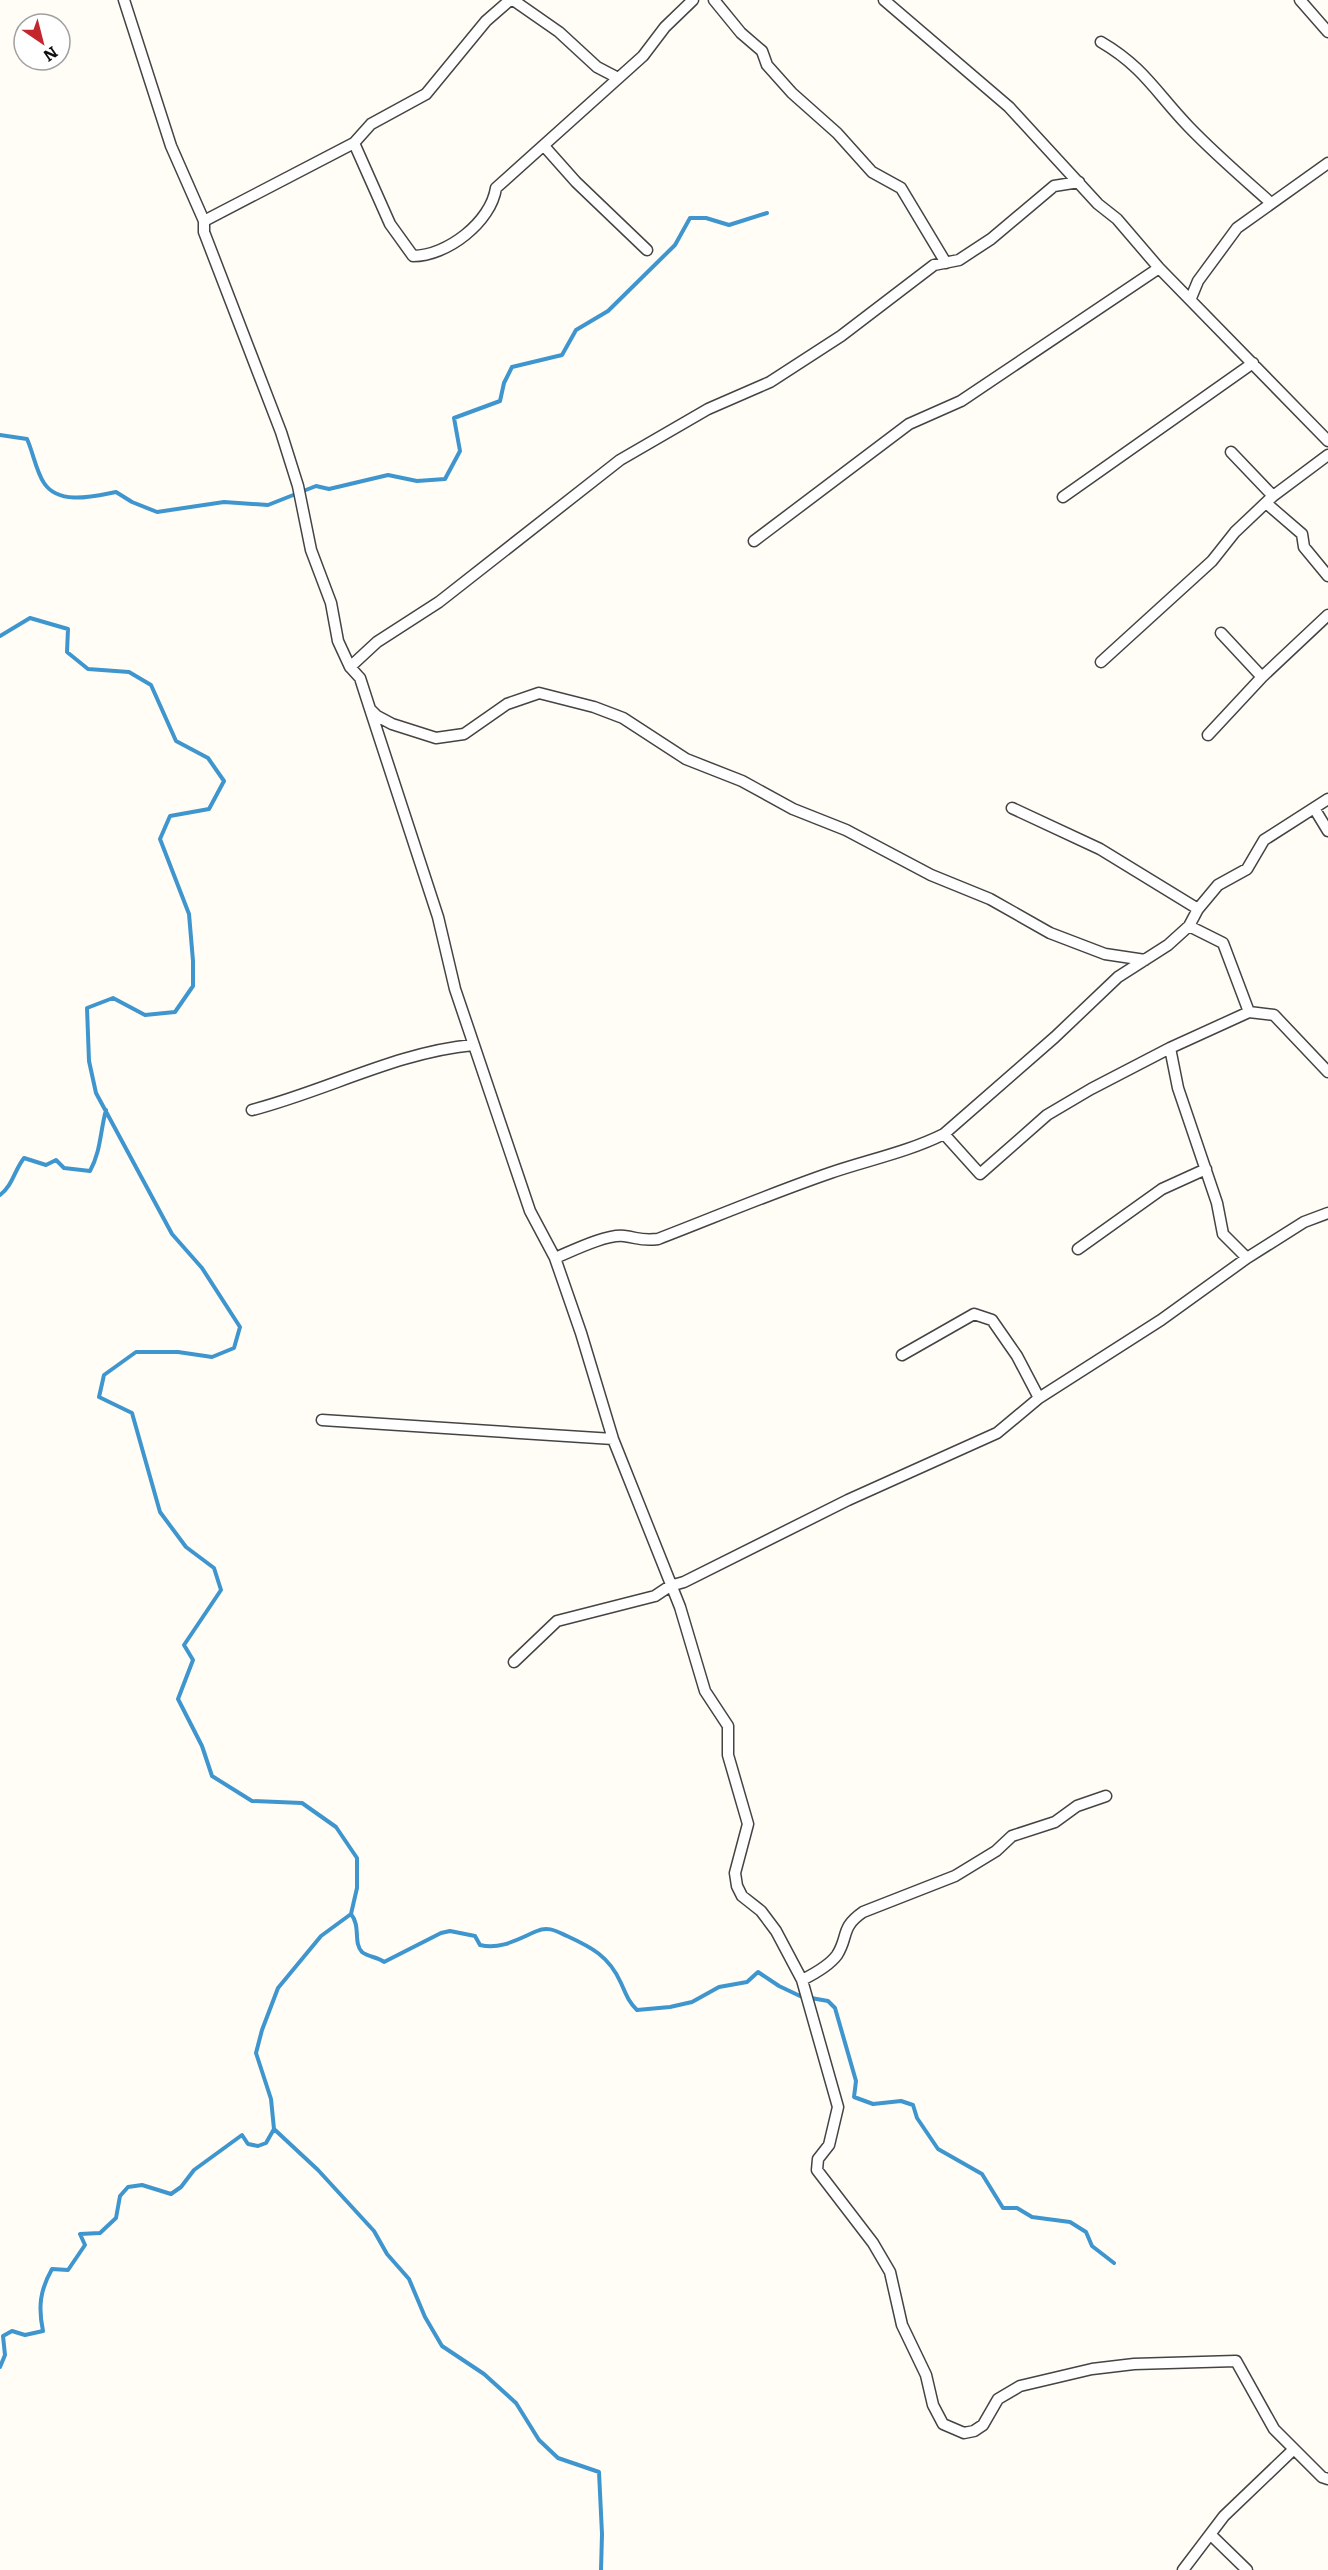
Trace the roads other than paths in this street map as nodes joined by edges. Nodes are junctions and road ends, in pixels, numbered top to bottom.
1 (124, 0) edge
2 (511, 0) edge
3 (693, 0) edge
4 (714, 0) edge
5 (884, 0) edge
6 (1300, 0) edge
7 (1328, 32) edge
8 (1101, 42) dead end
9 (618, 78) junction
10 (354, 143) junction
11 (544, 146) junction
12 (1328, 163) edge
13 (1079, 182) junction
14 (1271, 202) junction
15 (204, 220) junction
16 (647, 250) dead end
17 (946, 263) junction
18 (1159, 268) junction
19 (1191, 298) junction
20 (1253, 363) junction
21 (1328, 441) edge
22 (1231, 452) dead end
23 (1328, 455) edge
24 (1063, 497) dead end
25 (1269, 499) junction
26 (754, 541) dead end
27 (1328, 576) edge
28 (1328, 615) edge
29 (1221, 633) dead end
30 (1101, 662) dead end
31 (350, 667) junction
32 (1263, 676) junction
33 (370, 709) junction
34 (1208, 735) dead end
35 (1328, 799) edge
36 (1012, 807) dead end
37 (1314, 808) junction
38 (1328, 831) edge
39 (1198, 909) junction
40 (1189, 926) junction
41 (1145, 960) junction
42 (1249, 1012) junction
43 (473, 1045) junction
44 (1170, 1048) junction
45 (1328, 1072) edge
46 (252, 1110) dead end
47 (944, 1134) junction
48 (1206, 1169) junction
49 (1328, 1213) edge
50 (1078, 1249) dead end
51 (555, 1258) junction
52 (1247, 1258) junction
53 (902, 1355) dead end
54 (1039, 1398) junction
55 (322, 1420) dead end
56 (613, 1439) junction
57 (670, 1586) junction
58 (514, 1662) dead end
59 (1106, 1796) dead end
60 (802, 1980) junction
61 (1294, 2449) junction
62 (1328, 2480) edge
63 (1212, 2535) junction
64 (1183, 2570) edge
65 (1247, 2570) edge

1 - 15 street
2 - 9 street
2 - 10 street
3 - 9 street
4 - 17 street
5 - 13 street
6 - 7 street
8 - 14 street
9 - 11 street
10 - 11 street
10 - 15 street
11 - 16 street
12 - 14 street
13 - 17 street
13 - 18 street
14 - 19 street
15 - 31 street
17 - 31 street
18 - 19 street
18 - 26 street
19 - 20 street
20 - 21 street
20 - 24 street
22 - 25 street
23 - 25 street
25 - 27 street
25 - 30 street
28 - 32 street
29 - 32 street
31 - 33 street
32 - 34 street
33 - 41 street
33 - 43 street
35 - 37 street
36 - 39 street
37 - 38 street
37 - 39 street
39 - 40 street
40 - 41 street
40 - 42 street
41 - 47 street
42 - 44 street
42 - 45 street
43 - 46 street
43 - 51 street
44 - 47 street
44 - 48 street
47 - 51 street
48 - 50 street
48 - 52 street
49 - 52 street
51 - 56 street
52 - 54 street
53 - 54 street
54 - 57 street
55 - 56 street
56 - 57 street
57 - 58 street
57 - 60 street
59 - 60 street
60 - 61 street
61 - 62 street
61 - 63 street
63 - 64 street
63 - 65 street

